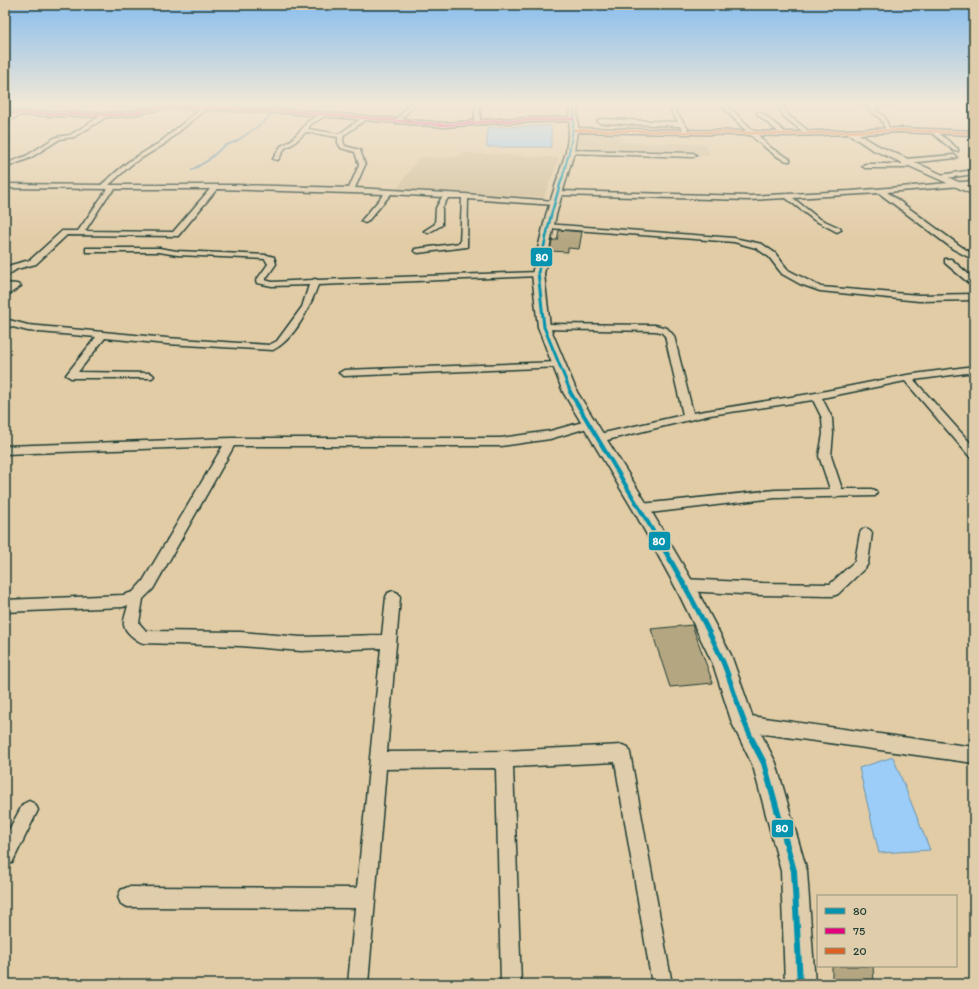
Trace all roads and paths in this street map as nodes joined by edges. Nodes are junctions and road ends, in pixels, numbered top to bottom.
1 (39, 150) edge
2 (151, 150) edge
3 (281, 150) edge
4 (357, 150) edge
5 (771, 150) edge
6 (883, 150) edge
7 (570, 152) joint
8 (693, 154) dead end
9 (954, 157) dead end
10 (276, 159) dead end
11 (788, 160) dead end
12 (905, 161) junction
13 (5, 166) edge
14 (865, 166) dead end
15 (974, 172) edge
16 (940, 176) junction
17 (974, 183) edge
18 (959, 185) junction
19 (5, 186) edge
20 (215, 187) junction
21 (102, 188) junction
22 (113, 188) junction
23 (351, 190) junction
24 (881, 191) junction
25 (389, 192) junction
26 (974, 192) edge
27 (446, 195) junction
28 (466, 196) junction
29 (787, 196) junction
30 (557, 198) junction
31 (365, 221) dead end
32 (549, 226) junction
33 (837, 230) dead end
34 (428, 231) dead end
35 (80, 233) junction
36 (167, 242) junction
37 (89, 250) dead end
38 (418, 251) dead end
39 (974, 258) edge
40 (538, 274) junction
41 (5, 275) edge
42 (315, 281) junction
43 (974, 283) edge
44 (5, 285) edge
45 (5, 294) edge
46 (974, 297) edge
47 (5, 322) edge
48 (544, 327) junction
49 (103, 335) junction
50 (559, 365) junction
51 (974, 369) edge
52 (344, 373) dead end
53 (149, 376) dead end
54 (907, 378) junction
55 (816, 396) junction
56 (688, 417) junction
57 (594, 431) junction
58 (231, 442) junction
59 (5, 450) edge
60 (974, 454) edge
61 (837, 493) junction
62 (871, 493) dead end
63 (641, 509) junction
64 (866, 533) dead end
65 (684, 585) junction
66 (137, 597) junction
67 (393, 597) dead end
68 (5, 606) edge
69 (389, 641) junction
70 (743, 723) junction
71 (974, 755) edge
72 (504, 759) junction
73 (378, 761) junction
74 (29, 810) dead end
75 (5, 856) edge
76 (128, 897) dead end
77 (366, 898) junction
78 (358, 984) edge
79 (511, 984) edge
80 (662, 984) edge
81 (800, 984) edge

1 - 13 street
2 - 21 street
3 - 10 street
4 - 23 street
5 - 11 street
6 - 12 main road
7 - 8 street
7 - 30 main road
9 - 12 street
12 - 14 street
12 - 16 main road
15 - 16 street
16 - 18 main road
17 - 18 street
18 - 24 street
18 - 26 main road
19 - 21 street
20 - 22 street
20 - 23 street
20 - 36 street
21 - 22 street
22 - 35 street
23 - 25 street
24 - 29 street
24 - 39 street
25 - 27 street
25 - 31 street
27 - 28 street
27 - 34 street
28 - 30 street
28 - 38 street
29 - 30 street
29 - 33 street
30 - 32 main road
32 - 40 main road
32 - 46 street
35 - 36 street
35 - 41 street
36 - 37 street
36 - 42 street
39 - 43 street
40 - 42 street
40 - 48 main road
42 - 49 street
44 - 45 street
47 - 49 street
48 - 50 main road
48 - 56 street
49 - 53 street
50 - 52 street
50 - 57 main road
51 - 54 street
54 - 55 street
54 - 60 street
55 - 56 street
55 - 61 street
56 - 57 street
57 - 58 street
57 - 63 main road
58 - 59 street
58 - 66 street
61 - 62 street
61 - 63 street
63 - 65 main road
64 - 65 street
65 - 70 main road
66 - 68 street
66 - 69 street
67 - 69 street
69 - 73 street
70 - 71 street
70 - 81 main road
72 - 73 street
72 - 79 street
72 - 80 street
73 - 77 street
74 - 75 street
76 - 77 street
77 - 78 street

